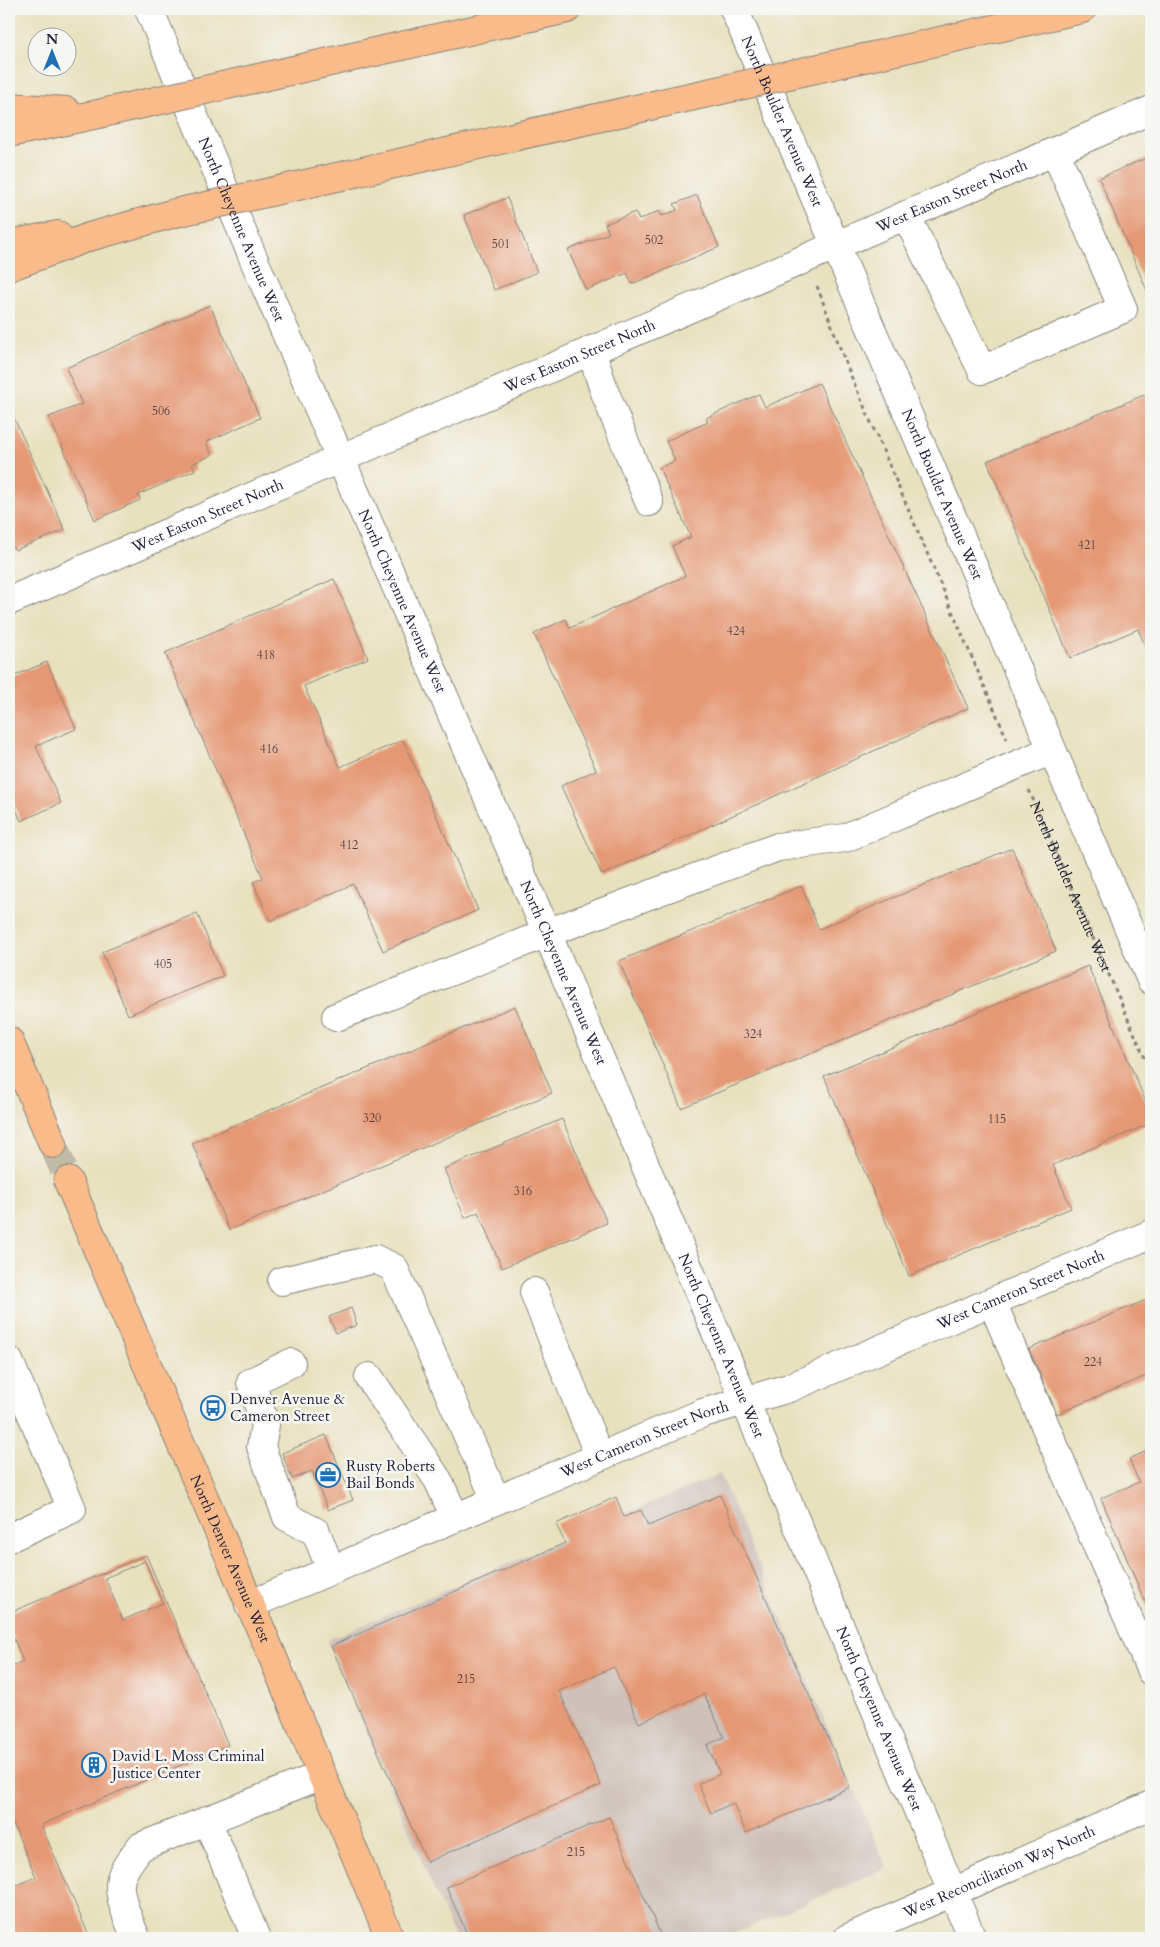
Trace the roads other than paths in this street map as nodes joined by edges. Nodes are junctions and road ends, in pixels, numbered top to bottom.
1 (149, 9) edge
2 (567, 9) edge
3 (734, 9) edge
4 (1082, 9) edge
5 (9, 107) edge
6 (1151, 110) edge
7 (98, 114) junction
8 (9, 133) edge
9 (1055, 151) junction
10 (175, 213) junction
11 (906, 215) junction
12 (9, 244) edge
13 (835, 246) junction
14 (9, 267) edge
15 (591, 350) junction
16 (340, 458) junction
17 (649, 502) dead end
18 (9, 601) edge
19 (1052, 750) junction
20 (547, 933) junction
21 (1151, 980) edge
22 (336, 1017) dead end
23 (9, 1041) edge
24 (53, 1144) tunnel mouth
25 (68, 1181) tunnel mouth
26 (1151, 1234) edge
27 (282, 1281) dead end
28 (534, 1292) dead end
29 (992, 1302) junction
30 (9, 1361) edge
31 (291, 1363) dead end
32 (369, 1377) dead end
33 (746, 1401) junction
34 (599, 1456) junction
35 (496, 1500) junction
36 (455, 1517) junction
37 (9, 1538) edge
38 (331, 1570) junction
39 (250, 1605) junction
40 (1151, 1671) edge
41 (322, 1775) junction
42 (1151, 1805) edge
43 (207, 1820) junction
44 (952, 1892) junction
45 (136, 1938) edge
46 (256, 1938) edge
47 (390, 1938) edge
48 (848, 1938) edge
49 (972, 1938) edge

1 - 16 street, North Cheyenne Avenue West
2 - 7 main road, bridge
3 - 13 street, North Boulder Avenue West
4 - 10 main road, bridge
5 - 7 main road
6 - 9 street, West Easton Street North
7 - 8 main road
9 - 11 street, West Easton Street North
9 - 11 street
10 - 12 main road
10 - 14 main road
11 - 13 street, West Easton Street North
13 - 15 street, West Easton Street North
13 - 19 street, North Boulder Avenue West
15 - 16 street, West Easton Street North
15 - 17 street
16 - 18 street, West Easton Street North
16 - 20 street, North Cheyenne Avenue West
19 - 20 street
19 - 21 street, North Boulder Avenue West
20 - 22 street
20 - 33 street, North Cheyenne Avenue West
23 - 24 main road
25 - 39 main road, North Denver Avenue West
26 - 29 street, West Cameron Street North
27 - 35 street
28 - 34 street
29 - 33 street, West Cameron Street North
29 - 40 street
30 - 37 street
31 - 38 street
32 - 36 street
33 - 34 street, West Cameron Street North
33 - 44 street, North Cheyenne Avenue West
34 - 35 street, West Cameron Street North
35 - 36 street, West Cameron Street North
36 - 38 street, West Cameron Street North
38 - 39 street, West Cameron Street North
39 - 41 main road, North Denver Avenue West
41 - 43 street
41 - 47 main road, North Denver Avenue West
42 - 44 street, West Reconciliation Way North
43 - 45 street
43 - 46 street
44 - 48 street, West Reconciliation Way North
44 - 49 street, North Cheyenne Avenue West

